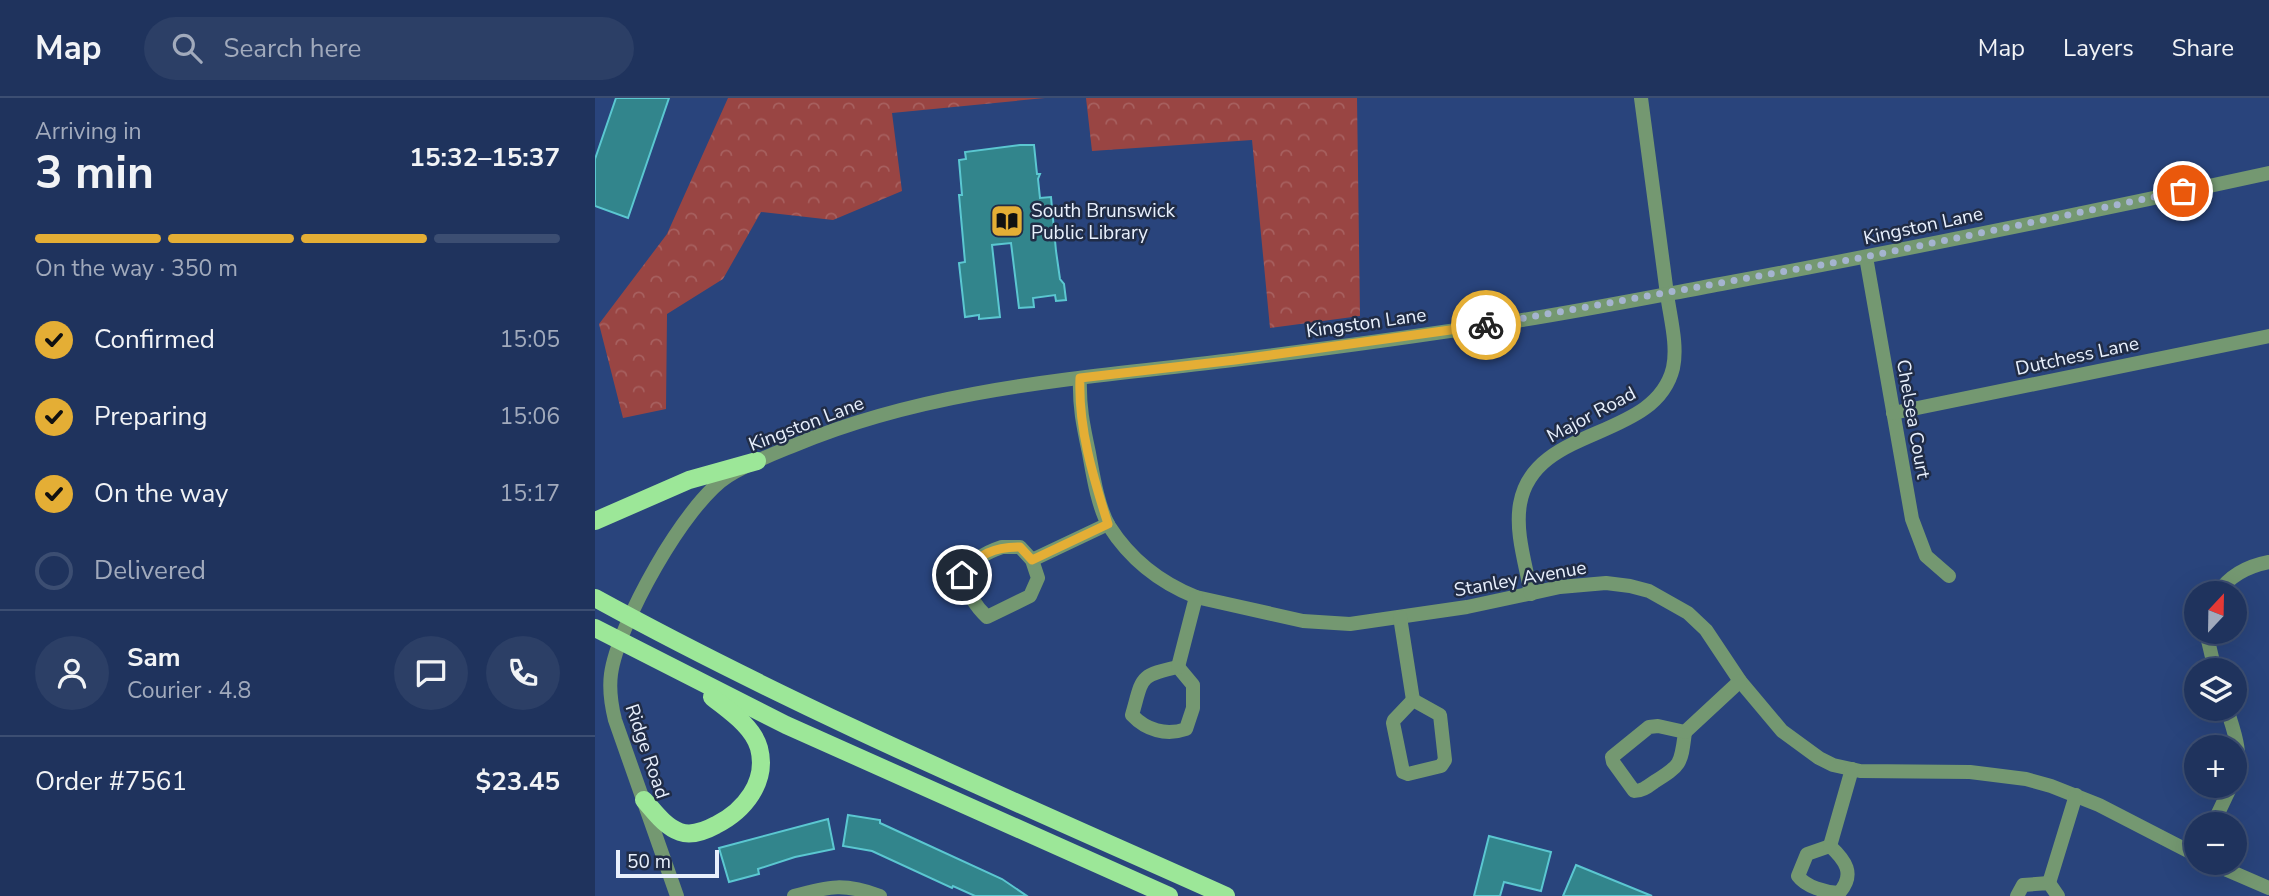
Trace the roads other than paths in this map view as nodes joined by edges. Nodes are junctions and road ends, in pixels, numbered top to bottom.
1 (1641, 98) edge
2 (2269, 173) edge
3 (1865, 257) junction
4 (1667, 294) junction
5 (2269, 336) edge
6 (1080, 378) junction
7 (1893, 413) junction
8 (757, 461) junction
9 (595, 521) edge
10 (1108, 524) junction
11 (1032, 560) junction
12 (2269, 562) edge
13 (1949, 576) dead end
14 (2229, 581) edge
15 (1531, 594) junction
16 (1196, 597) junction
17 (595, 598) edge
18 (630, 617) junction
19 (1400, 617) junction
20 (595, 628) edge
21 (620, 641) junction
22 (1178, 667) junction
23 (688, 677) junction
24 (1740, 681) junction
25 (1413, 700) junction
26 (1685, 732) junction
27 (1852, 769) junction
28 (2076, 795) junction
29 (644, 800) junction
30 (1830, 846) dead end
31 (2184, 849) edge
32 (2239, 875) edge
33 (2049, 883) junction
34 (2269, 888) edge
35 (677, 896) edge
36 (794, 896) edge
37 (880, 896) edge
38 (1169, 896) edge
39 (1226, 896) edge
40 (2017, 896) edge
41 (2058, 896) edge

1 - 4 street, Major Road
2 - 3 street, Kingston Lane
3 - 4 street, Kingston Lane
3 - 7 street, Chelsea Court
4 - 6 street, Kingston Lane
4 - 15 street, Major Road
5 - 7 street, Dutchess Lane
6 - 8 street, Kingston Lane
6 - 10 street, Stanley Avenue
7 - 13 street, Chelsea Court
8 - 9 main road
8 - 18 street, Kingston Lane
10 - 11 street
10 - 16 street, Stanley Avenue
11 - 11 street
12 - 14 street
15 - 19 street, Stanley Avenue
15 - 24 street, Stanley Avenue
16 - 19 street, Stanley Avenue
16 - 22 street
17 - 18 main road
18 - 21 street, Ridge Road
18 - 39 main road
19 - 25 street
20 - 21 main road
21 - 23 main road
21 - 29 street, Ridge Road
22 - 22 street
23 - 29 main road
23 - 38 main road
24 - 26 street
24 - 27 street, Stanley Avenue
25 - 25 street
26 - 26 street
27 - 28 street, Stanley Avenue
27 - 30 street
28 - 31 street, Stanley Avenue
28 - 33 street
29 - 35 street, Ridge Road
32 - 34 street
33 - 40 street
33 - 41 street
36 - 37 street

